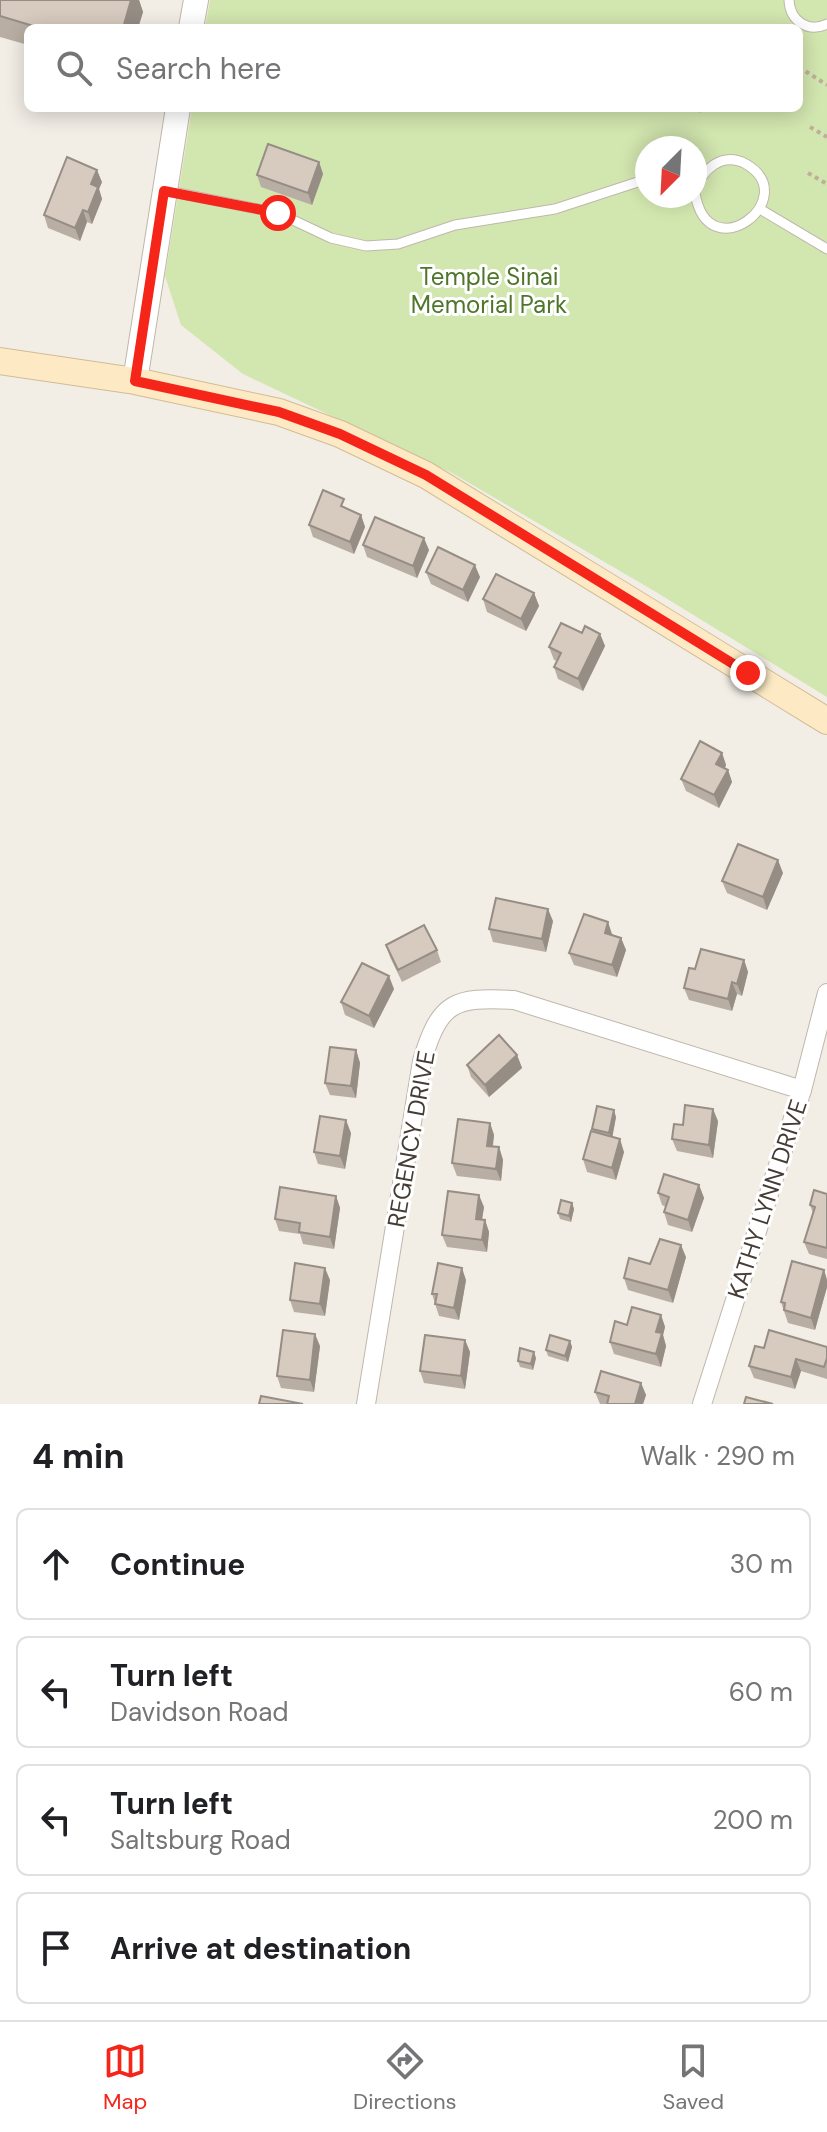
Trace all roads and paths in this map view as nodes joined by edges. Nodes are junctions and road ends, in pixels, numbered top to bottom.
1 (196, 0) edge
2 (789, 0) edge
3 (192, 24) edge
4 (801, 24) edge
5 (827, 24) edge
6 (803, 25) edge
7 (803, 70) edge
8 (827, 85) edge
9 (177, 112) edge
10 (810, 127) dead end
11 (827, 137) edge
12 (707, 168) edge
13 (808, 173) dead end
14 (635, 183) edge
15 (827, 184) edge
16 (164, 191) junction
17 (698, 208) edge
18 (760, 209) junction
19 (827, 249) edge
20 (0, 361) edge
21 (135, 381) junction
22 (827, 721) edge
23 (827, 993) edge
24 (802, 1090) junction
25 (366, 1404) edge
26 (702, 1404) edge

1 - 3 street
2 - 4 lane
5 - 6 lane
7 - 8 path
9 - 16 street
10 - 11 path
12 - 18 lane
13 - 15 path
14 - 16 lane
16 - 21 street
17 - 18 lane
18 - 19 lane
20 - 21 main road
21 - 22 main road
23 - 24 street, KATHY LYNN DRIVE
24 - 25 street, REGENCY DRIVE
24 - 26 street, KATHY LYNN DRIVE

